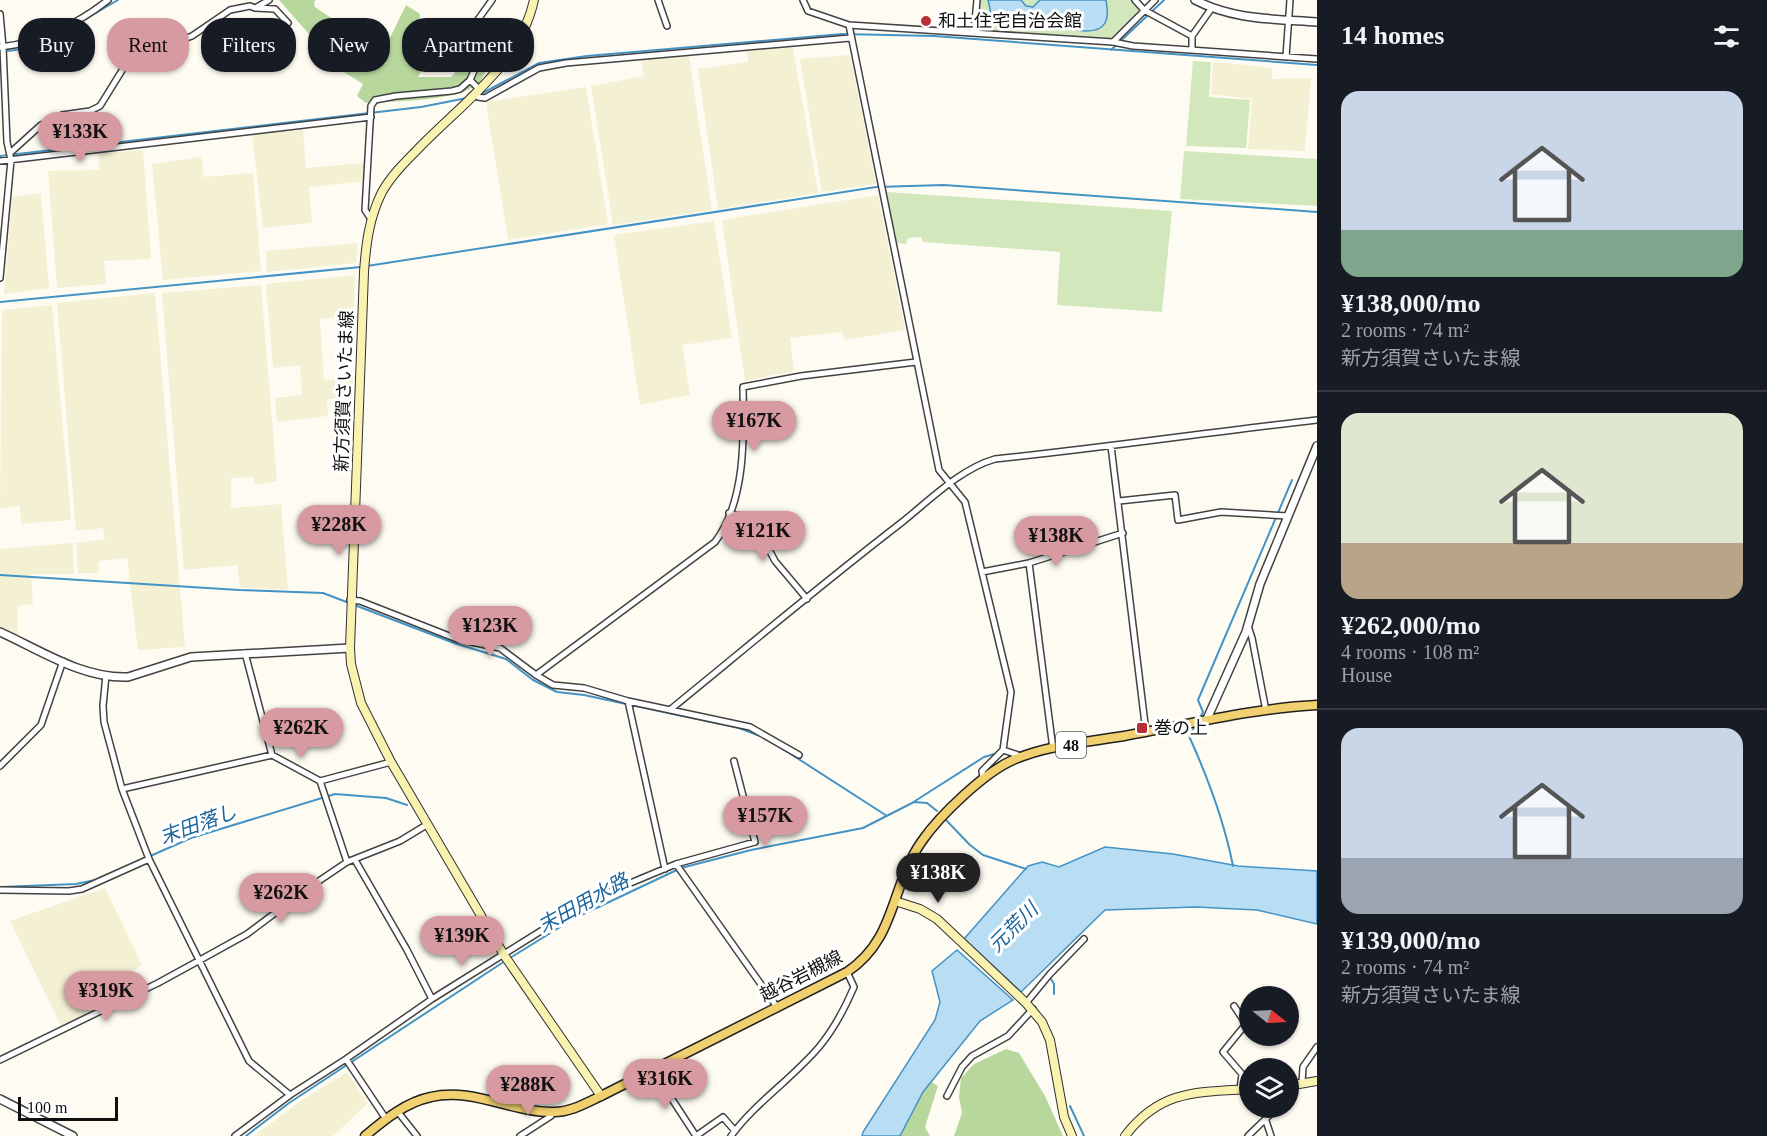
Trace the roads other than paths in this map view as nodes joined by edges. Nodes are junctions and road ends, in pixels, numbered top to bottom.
1 (108, 0) edge
2 (269, 0) edge
3 (492, 0) edge
4 (534, 0) edge
5 (658, 0) edge
6 (803, 0) edge
7 (976, 0) edge
8 (1135, 0) edge
9 (1155, 0) edge
10 (1195, 0) edge
11 (1290, 0) edge
12 (255, 8) junction
13 (1211, 9) junction
14 (1144, 10) junction
15 (0, 14) edge
16 (283, 18) edge
17 (479, 18) edge
18 (1288, 20) junction
19 (1317, 22) edge
20 (667, 26) dead end
21 (849, 26) junction
22 (974, 32) junction
23 (1192, 36) junction
24 (850, 38) junction
25 (1113, 42) junction
26 (2, 47) edge
27 (1192, 50) junction
28 (1286, 57) junction
29 (1317, 59) edge
30 (474, 72) edge
31 (470, 80) junction
32 (476, 93) junction
33 (371, 117) junction
34 (10, 156) junction
35 (0, 161) edge
36 (371, 219) junction
37 (0, 278) edge
38 (916, 362) junction
39 (1317, 420) edge
40 (1111, 446) junction
41 (1316, 451) edge
42 (950, 484) junction
43 (1119, 501) junction
44 (729, 513) junction
45 (1288, 516) junction
46 (1123, 533) junction
47 (1029, 563) junction
48 (982, 572) junction
49 (807, 599) junction
50 (350, 600) junction
51 (1248, 626) junction
52 (0, 632) edge
53 (350, 648) junction
54 (245, 653) junction
55 (63, 662) junction
56 (106, 675) junction
57 (536, 675) junction
58 (628, 701) junction
59 (1317, 705) edge
60 (670, 709) junction
61 (1266, 711) junction
62 (1206, 721) junction
63 (1146, 732) junction
64 (1053, 749) junction
65 (1003, 750) junction
66 (272, 755) junction
67 (799, 755) dead end
68 (1021, 757) junction
69 (734, 760) dead end
70 (391, 762) junction
71 (0, 766) edge
72 (983, 780) junction
73 (320, 781) junction
74 (122, 789) junction
75 (428, 824) junction
76 (149, 859) junction
77 (355, 860) junction
78 (347, 862) junction
79 (676, 864) junction
80 (665, 869) junction
81 (0, 890) edge
82 (895, 901) junction
83 (1084, 939) dead end
84 (504, 955) junction
85 (200, 960) junction
86 (847, 972) junction
87 (432, 999) junction
88 (1025, 1001) junction
89 (1234, 1006) dead end
90 (777, 1007) junction
91 (1033, 1010) junction
92 (1317, 1047) edge
93 (346, 1059) junction
94 (0, 1060) edge
95 (653, 1070) junction
96 (1239, 1071) edge
97 (1317, 1081) edge
98 (1302, 1083) junction
99 (1299, 1084) edge
100 (1239, 1089) edge
101 (290, 1095) junction
102 (601, 1096) junction
103 (947, 1096) dead end
104 (0, 1099) edge
105 (398, 1112) junction
106 (553, 1112) junction
107 (1269, 1118) edge
108 (386, 1119) junction
109 (1266, 1121) junction
110 (733, 1133) edge
111 (73, 1136) edge
112 (235, 1136) edge
113 (365, 1136) edge
114 (417, 1136) edge
115 (520, 1136) edge
116 (696, 1136) edge
117 (1072, 1136) edge
118 (1125, 1136) edge
119 (1248, 1136) edge
120 (1271, 1136) edge

1 - 26 street
2 - 12 street
3 - 17 street
4 - 32 main road, 新方須賀さいたま線
5 - 20 street
6 - 21 street
7 - 22 street
8 - 14 street
9 - 14 street
10 - 13 street
11 - 18 street
12 - 16 street
12 - 34 street
13 - 18 street
13 - 23 street
14 - 23 street
14 - 25 street
15 - 26 street
18 - 19 street
18 - 28 street
21 - 22 street
21 - 24 street
22 - 25 street
23 - 27 street
24 - 32 street
24 - 38 street
25 - 27 street
26 - 34 street
27 - 28 street
28 - 29 street
30 - 31 street
31 - 32 street
31 - 33 street
32 - 36 main road, 新方須賀さいたま線
33 - 34 street
33 - 36 street
34 - 35 street
34 - 37 street
36 - 50 main road, 新方須賀さいたま線
38 - 42 street
38 - 44 street
39 - 40 street
40 - 42 street
40 - 43 street
41 - 45 street
42 - 48 street
42 - 49 street
43 - 45 street
43 - 46 street
44 - 49 street
44 - 57 street
45 - 51 street
46 - 47 street
46 - 63 street
47 - 48 street
47 - 64 street
48 - 65 street
49 - 60 street
50 - 53 main road, 新方須賀さいたま線
50 - 57 street
51 - 61 street
51 - 62 street
52 - 55 street
53 - 54 street
53 - 70 main road, 新方須賀さいたま線
54 - 56 street
54 - 66 street
55 - 56 street
55 - 71 street
56 - 74 street
57 - 58 street
58 - 60 street
58 - 80 street
59 - 61 main road, 越谷岩槻線 / 48
60 - 67 street
61 - 62 main road, 越谷岩槻線 / 48
62 - 63 main road, 越谷岩槻線 / 48
63 - 64 main road, 越谷岩槻線 / 48
64 - 68 main road, 越谷岩槻線 / 48
65 - 68 street
65 - 72 street
66 - 73 street
66 - 74 street
68 - 72 main road, 越谷岩槻線 / 48
69 - 79 street
70 - 73 street
70 - 75 main road, 新方須賀さいたま線
72 - 82 main road, 越谷岩槻線 / 48
73 - 78 street
74 - 76 street
75 - 77 street
75 - 84 main road, 新方須賀さいたま線
76 - 81 street
76 - 85 street
77 - 78 street
77 - 87 street
78 - 85 street
79 - 80 street
79 - 90 street
80 - 84 street
82 - 86 main road, 越谷岩槻線 / 48
82 - 88 main road
83 - 88 street
84 - 87 street
84 - 102 main road, 新方須賀さいたま線
85 - 94 street
85 - 101 street
86 - 90 main road, 越谷岩槻線 / 48
86 - 110 street
87 - 93 street
88 - 91 main road
89 - 96 street
90 - 95 main road, 越谷岩槻線 / 48
91 - 103 street
91 - 117 main road
92 - 98 street
93 - 101 street
93 - 108 street
95 - 102 main road, 越谷岩槻線 / 48
95 - 116 street
97 - 98 main road
98 - 99 main road
100 - 118 main road
101 - 112 street
102 - 106 main road, 越谷岩槻線 / 48
104 - 111 street
105 - 106 main road, 越谷岩槻線 / 48
105 - 108 main road, 越谷岩槻線 / 48
105 - 114 street
106 - 115 street
107 - 109 street
108 - 113 main road, 越谷岩槻線 / 48
109 - 119 street
109 - 120 street
110 - 116 street

